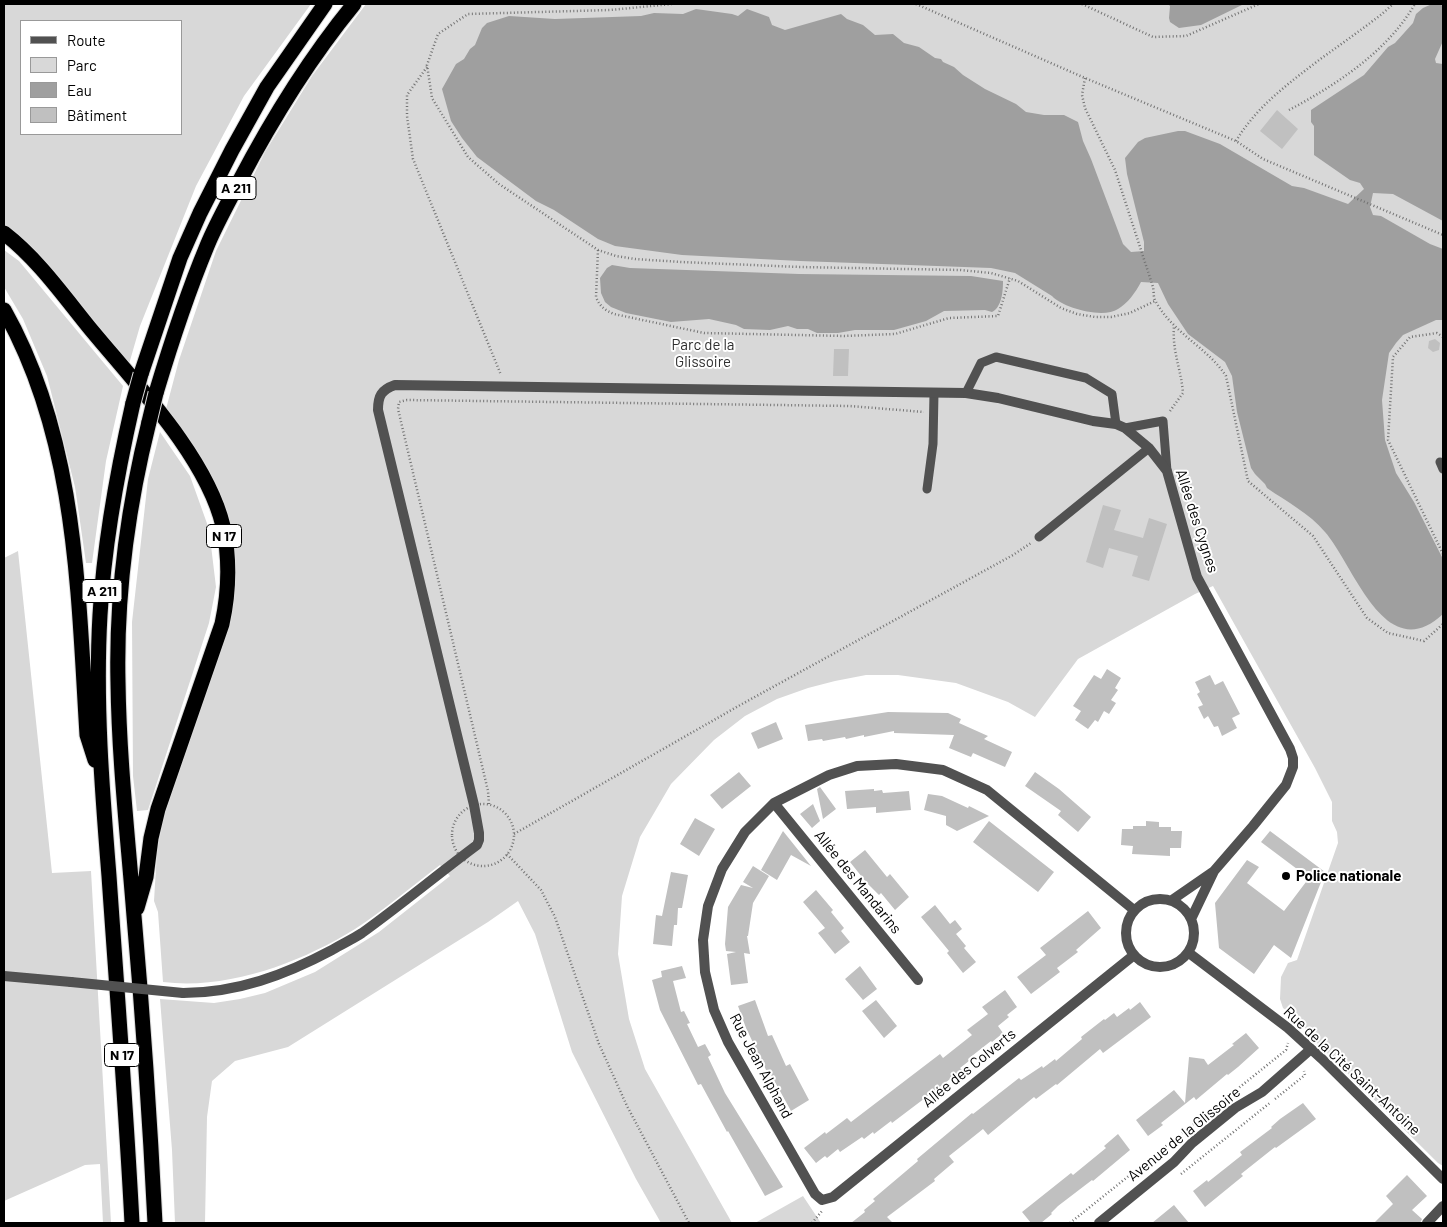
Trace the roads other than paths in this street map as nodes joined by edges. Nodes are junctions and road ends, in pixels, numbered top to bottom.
1 (325, 4) edge
2 (354, 4) edge
3 (4, 233) edge
4 (4, 310) edge
5 (934, 393) junction
6 (966, 393) junction
7 (1120, 426) junction
8 (1149, 448) junction
9 (1167, 471) junction
10 (928, 489) dead end
11 (1039, 537) road end
12 (102, 782) junction
13 (774, 803) junction
14 (1214, 871) junction
15 (1172, 900) junction
16 (1134, 910) junction
17 (134, 917) junction
18 (1192, 917) junction
19 (1189, 953) junction
20 (1134, 955) junction
21 (4, 976) edge
22 (918, 980) dead end
23 (1311, 1049) junction
24 (1442, 1175) edge
25 (822, 1200) joint
26 (1443, 1206) edge
27 (132, 1223) edge
28 (155, 1223) edge
29 (1099, 1223) edge
30 (1427, 1223) edge

1 - 12 highway, A 211, bridge
2 - 17 highway, A 211, bridge
3 - 17 highway, N 17
4 - 12 highway, N 17
5 - 6 street
5 - 10 lane
5 - 21 street, bridge
6 - 7 street
6 - 7 lane
7 - 8 street, Allée des Cygnes
7 - 9 lane
8 - 9 street, Allée des Cygnes
8 - 11 lane
9 - 14 street, Allée des Cygnes
12 - 27 highway, N 17
13 - 16 street, Rue Jean Alphand
13 - 22 street, Allée des Mandarins
13 - 25 street, Rue Jean Alphand
14 - 15 street, Allée des Cygnes
14 - 18 street, Allée des Cygnes
15 - 16 street
15 - 18 street
16 - 20 street
17 - 28 highway, N 17
18 - 19 street
19 - 20 street
19 - 23 street, Rue de la Cité Saint-Antoine
20 - 25 street, Allée des Colverts
23 - 24 street, Rue de la Cité Saint-Antoine
23 - 29 street, Avenue de la Glissoire
26 - 30 street

